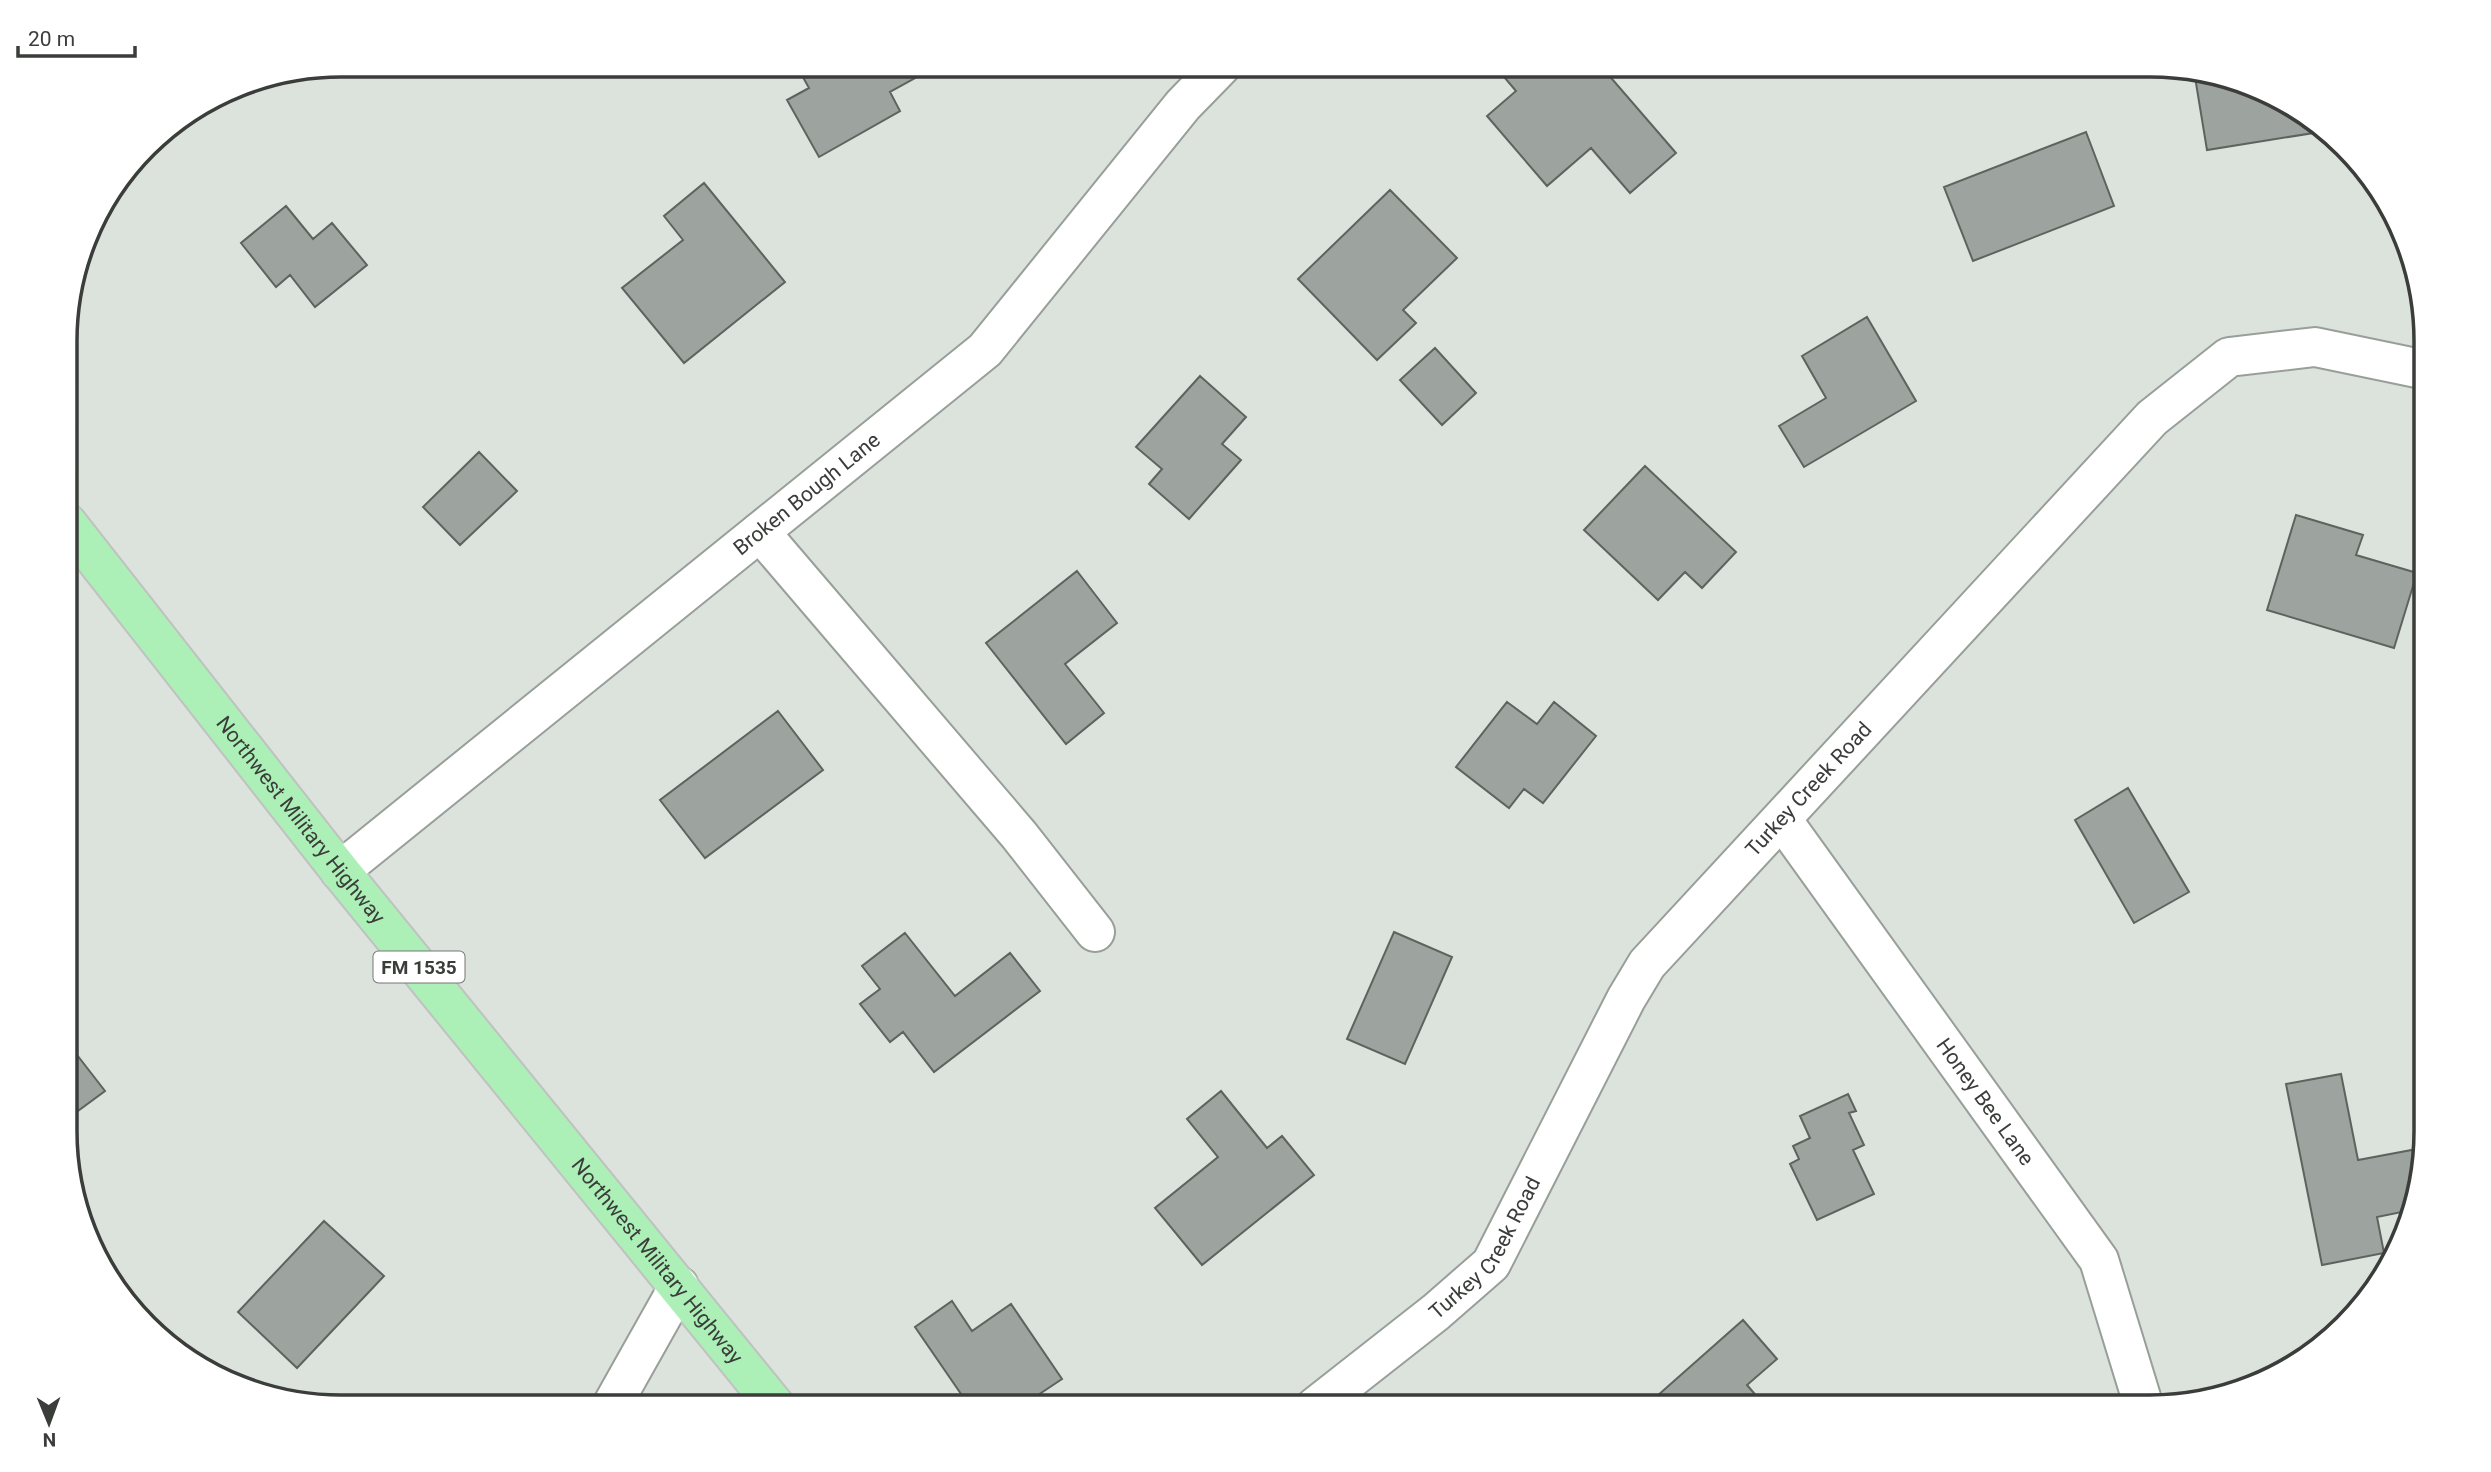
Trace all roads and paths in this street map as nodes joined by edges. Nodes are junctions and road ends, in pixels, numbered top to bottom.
1 (1210, 77) edge
2 (2414, 368) edge
3 (760, 531) junction
4 (77, 536) edge
5 (1783, 821) junction
6 (340, 871) junction
7 (1095, 932) dead end
8 (679, 1286) junction
9 (618, 1395) edge
10 (766, 1395) edge
11 (1330, 1395) edge
12 (2140, 1395) edge

1 - 3 street, Broken Bough Lane
2 - 5 street, Turkey Creek Road
3 - 6 street, Broken Bough Lane
3 - 7 street
4 - 6 main road, Northwest Military Highway / FM 1535
5 - 11 street, Turkey Creek Road
5 - 12 street, Honey Bee Lane
6 - 8 main road, Northwest Military Highway / FM 1535
8 - 9 street
8 - 10 main road, Northwest Military Highway / FM 1535

